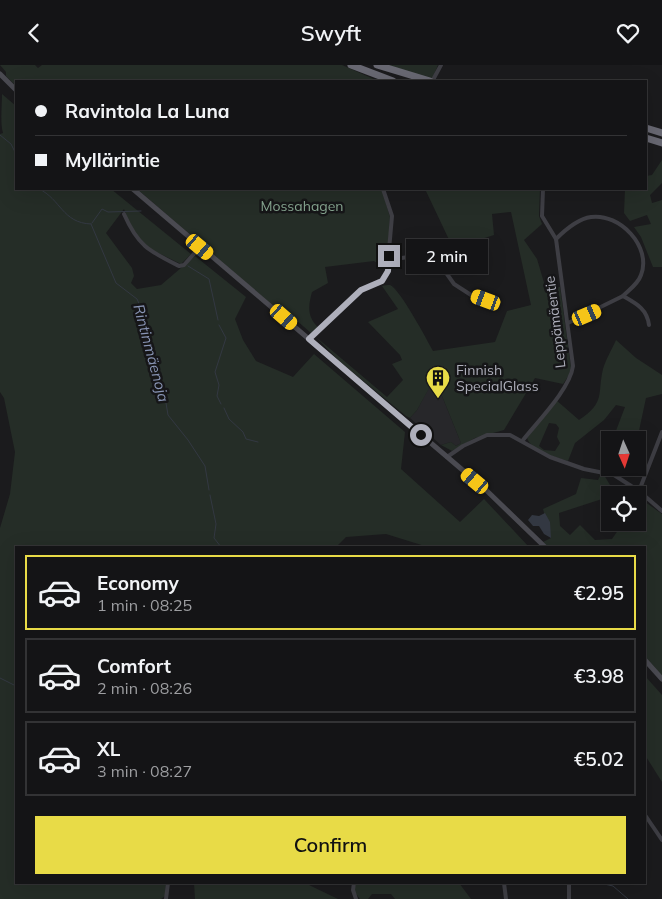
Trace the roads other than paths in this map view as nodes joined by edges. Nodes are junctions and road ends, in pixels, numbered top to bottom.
1 (351, 65) edge
2 (377, 65) edge
3 (441, 65) edge
4 (0, 74) edge
5 (0, 78) edge
6 (390, 80) edge
7 (432, 80) edge
8 (14, 88) edge
9 (647, 128) edge
10 (662, 133) edge
11 (647, 138) edge
12 (662, 143) edge
13 (134, 190) edge
14 (383, 190) edge
15 (543, 190) edge
16 (124, 214) dead end
17 (556, 239) junction
18 (200, 247) junction
19 (388, 260) junction
20 (623, 296) junction
21 (486, 300) dead end
22 (568, 323) junction
23 (649, 325) dead end
24 (309, 339) junction
25 (662, 431) edge
26 (523, 440) junction
27 (447, 457) junction
28 (631, 486) edge
29 (641, 486) edge
30 (646, 497) edge
31 (662, 511) edge
32 (544, 546) edge
33 (646, 661) edge
34 (662, 679) edge
35 (646, 816) edge
36 (662, 840) edge
37 (168, 884) edge
38 (354, 884) edge
39 (504, 884) edge
40 (569, 884) edge
41 (166, 899) edge
42 (356, 899) edge
43 (506, 899) edge
44 (569, 899) edge

1 - 6 highway
2 - 7 highway
3 - 7 street
4 - 8 main road
5 - 8 main road
9 - 10 highway
11 - 12 highway
13 - 18 main road
14 - 19 street
15 - 17 street, Leppämäentie
16 - 18 street
17 - 20 street
17 - 22 street, Leppämäentie
18 - 24 main road
19 - 21 street
19 - 24 street
20 - 22 street
20 - 23 street
22 - 26 street, Leppämäentie
24 - 27 main road
25 - 29 street
26 - 27 street
26 - 28 street
27 - 32 main road
30 - 31 street
33 - 34 main road
35 - 36 street
37 - 41 street
38 - 42 street
39 - 43 street
40 - 44 street

